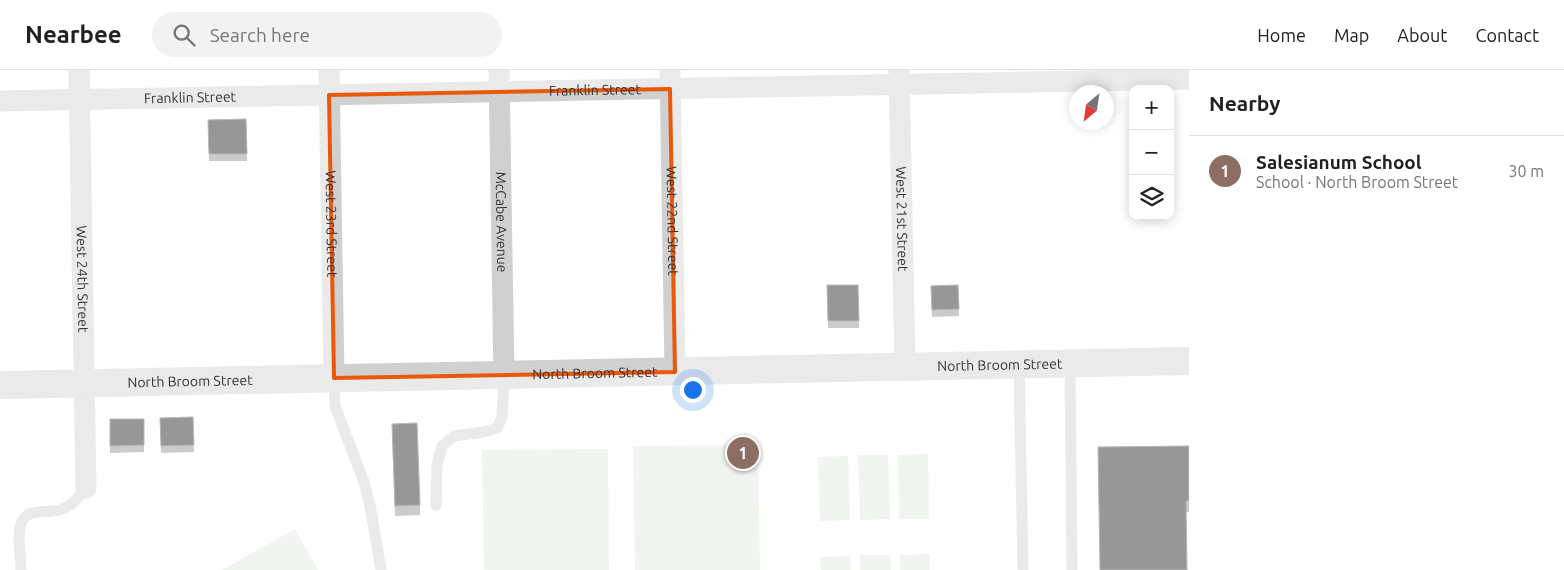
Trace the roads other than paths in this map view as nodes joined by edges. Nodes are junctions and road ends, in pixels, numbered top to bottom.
1 (79, 70) edge
2 (329, 70) edge
3 (500, 70) edge
4 (899, 77) edge
5 (1189, 79) edge
6 (670, 80) edge
7 (500, 92) junction
8 (329, 95) junction
9 (80, 100) junction
10 (0, 101) edge
11 (1189, 361) edge
12 (1070, 364) junction
13 (1019, 365) junction
14 (905, 367) junction
15 (675, 372) junction
16 (504, 376) junction
17 (334, 378) junction
18 (85, 383) junction
19 (0, 385) edge
20 (86, 488) joint
21 (436, 505) dead end
22 (21, 570) edge
23 (381, 570) edge
24 (1023, 570) edge
25 (1072, 570) edge

1 - 9 street, West 24th Street
2 - 8 street, West 23rd Street
3 - 7 street, McCabe Avenue
4 - 5 street, Franklin Street
4 - 6 street, Franklin Street
4 - 14 street, West 21st Street
6 - 7 street, Franklin Street
6 - 15 street, West 22nd Street
7 - 8 street, Franklin Street
7 - 16 street, McCabe Avenue
8 - 9 street, Franklin Street
8 - 17 street, West 23rd Street
9 - 10 street, Franklin Street
9 - 18 street, West 24th Street
11 - 12 street, North Broom Street
12 - 13 street, North Broom Street
12 - 25 lane
13 - 14 street, North Broom Street
13 - 24 lane
14 - 15 street, North Broom Street
15 - 16 street, North Broom Street
16 - 17 street, North Broom Street
16 - 21 lane
17 - 18 street, North Broom Street
17 - 23 lane
18 - 19 street, North Broom Street
18 - 20 street, West 24th Street
20 - 22 lane

